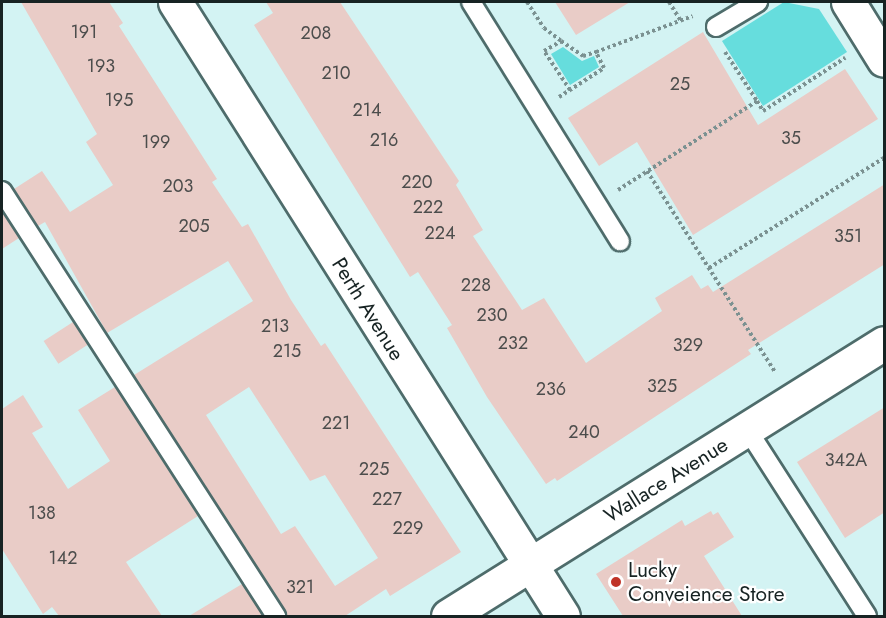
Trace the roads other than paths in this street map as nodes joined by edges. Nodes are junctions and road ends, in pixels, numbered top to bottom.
1 (175, 2) edge
2 (471, 2) edge
3 (758, 2) edge
4 (848, 2) edge
5 (718, 35) road end
6 (869, 56) edge
7 (2, 191) edge
8 (620, 241) dead end
9 (885, 343) edge
10 (747, 429) junction
11 (529, 565) junction
12 (276, 616) edge
13 (448, 616) edge
14 (563, 616) edge
15 (867, 616) edge

1 - 11 street, Perth Avenue
2 - 8 lane
3 - 5 lane
4 - 6 street
7 - 12 lane
9 - 10 street, Wallace Avenue
10 - 11 street, Wallace Avenue
10 - 15 lane
11 - 13 street, Wallace Avenue
11 - 14 street, Perth Avenue

